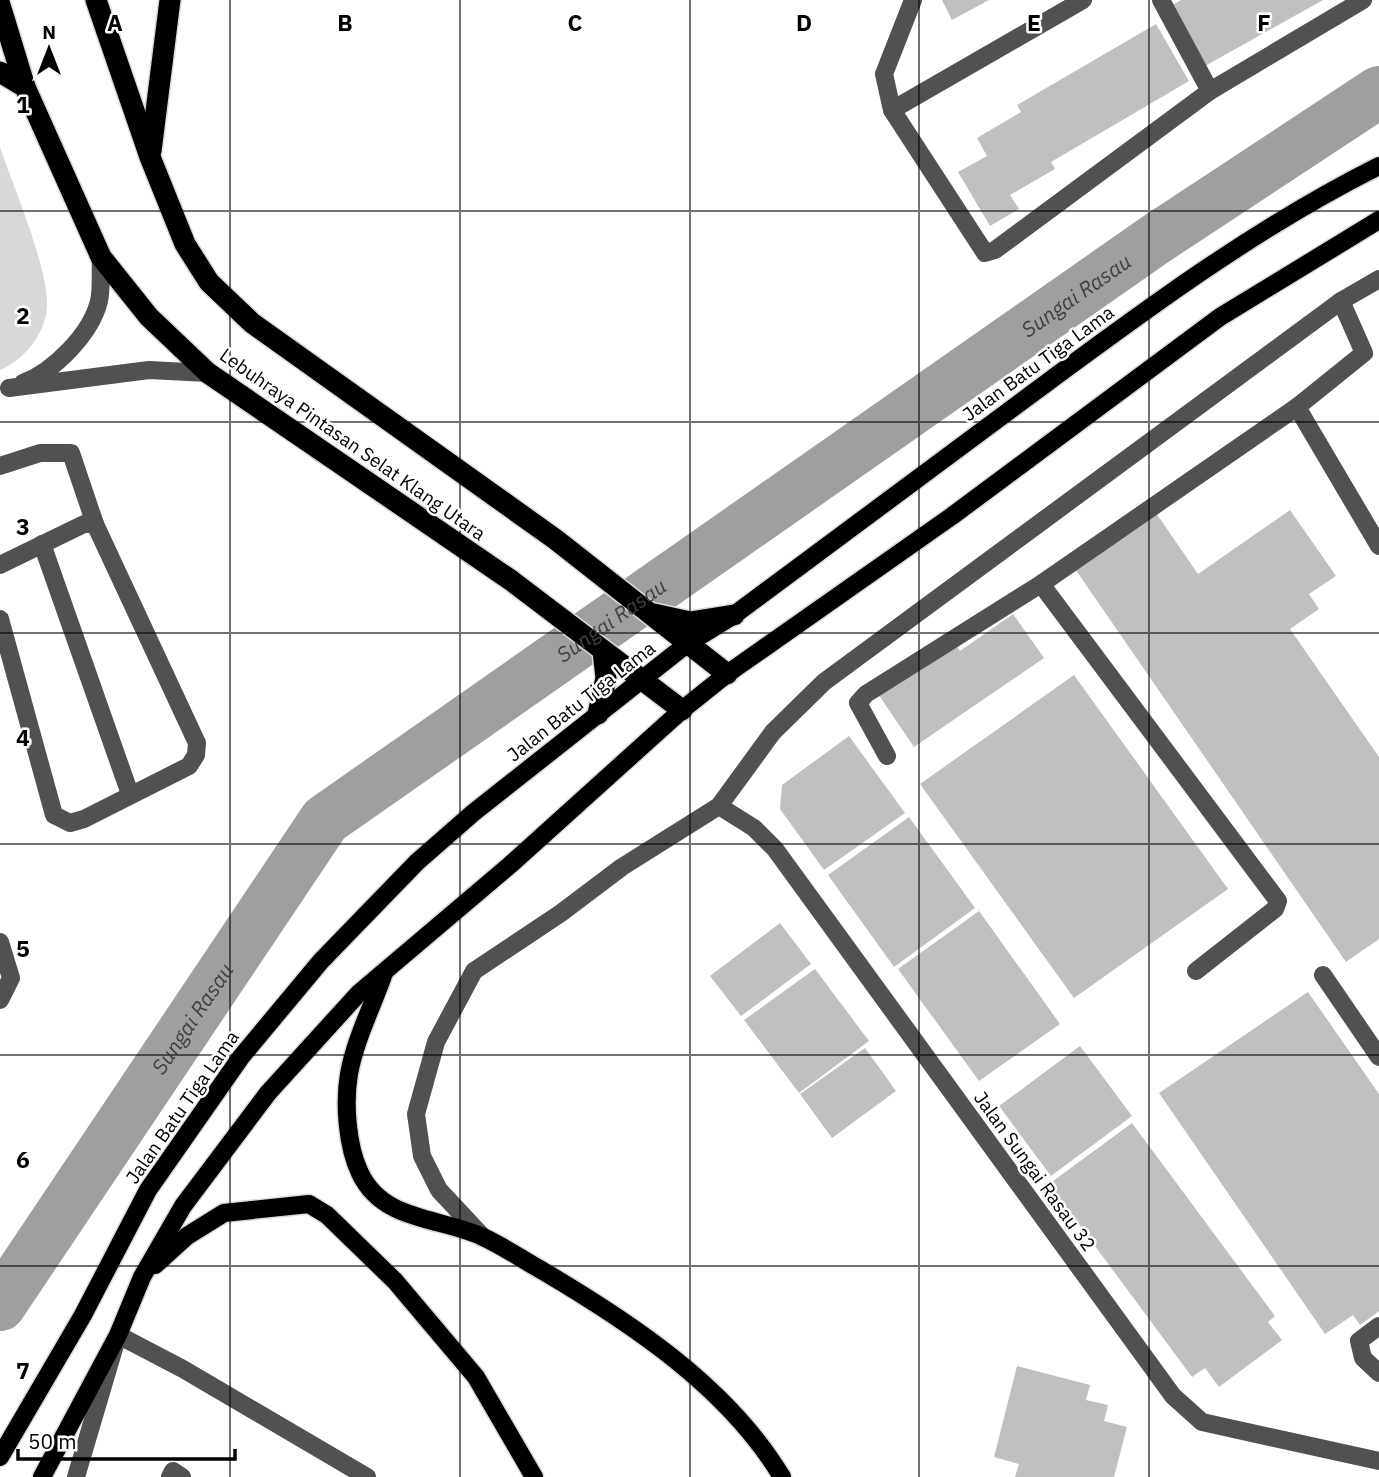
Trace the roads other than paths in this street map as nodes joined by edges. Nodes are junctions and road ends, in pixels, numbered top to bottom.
1 (96, 0) edge
2 (170, 0) edge
3 (913, 0) edge
4 (1083, 0) edge
5 (1161, 0) edge
6 (1363, 0) edge
7 (0, 5) edge
8 (0, 72) edge
9 (25, 87) junction
10 (1210, 91) junction
11 (892, 110) junction
12 (150, 157) junction
13 (1379, 166) edge
14 (1379, 220) edge
15 (101, 257) junction
16 (1379, 279) edge
17 (1341, 301) junction
18 (208, 373) junction
19 (5, 390) edge
20 (1297, 407) junction
21 (0, 466) edge
22 (95, 524) junction
23 (42, 544) junction
24 (1379, 546) edge
25 (0, 565) edge
26 (1041, 584) junction
27 (734, 615) junction
28 (0, 619) edge
29 (669, 624) junction
30 (687, 645) junction
31 (609, 664) junction
32 (727, 674) junction
33 (642, 680) junction
34 (682, 710) junction
35 (598, 714) junction
36 (887, 756) dead end
37 (130, 794) junction
38 (719, 806) junction
39 (0, 942) edge
40 (385, 969) junction
41 (1196, 971) dead end
42 (1323, 975) dead end
43 (0, 1000) edge
44 (1379, 1057) edge
45 (482, 1236) junction
46 (142, 1277) junction
47 (1379, 1326) edge
48 (118, 1335) junction
49 (1379, 1373) edge
50 (0, 1457) edge
51 (1379, 1461) edge
52 (42, 1477) edge
53 (76, 1477) edge
54 (170, 1477) edge
55 (182, 1477) edge
56 (367, 1477) edge
57 (534, 1477) edge
58 (782, 1477) edge

1 - 12 highway, Lebuhraya Pintasan Selat Klang Utara
2 - 12 highway
3 - 11 street
4 - 11 street
5 - 10 street
6 - 10 street
7 - 9 highway, Lebuhraya Pintasan Selat Klang Utara
8 - 9 highway
9 - 15 highway, Lebuhraya Pintasan Selat Klang Utara
10 - 11 street
12 - 29 highway, Lebuhraya Pintasan Selat Klang Utara
13 - 27 main road, Jalan Batu Tiga Lama
14 - 32 main road
15 - 18 highway, Lebuhraya Pintasan Selat Klang Utara
15 - 19 street
16 - 17 street
17 - 20 street
17 - 38 street
18 - 19 street
18 - 31 highway, Lebuhraya Pintasan Selat Klang Utara
20 - 24 street
20 - 26 street
21 - 22 street
22 - 23 street
22 - 37 street
23 - 25 street
23 - 37 street
26 - 36 street
26 - 41 street
27 - 29 highway
27 - 30 main road, Jalan Batu Tiga Lama
28 - 37 street
29 - 30 highway
30 - 32 highway
30 - 33 main road, Jalan Batu Tiga Lama
31 - 33 highway, Lebuhraya Pintasan Selat Klang Utara
31 - 35 highway
32 - 34 main road
33 - 34 highway, Lebuhraya Pintasan Selat Klang Utara
33 - 35 main road, Jalan Batu Tiga Lama
34 - 40 main road
35 - 50 main road, Jalan Batu Tiga Lama
38 - 45 street
38 - 51 street, Jalan Sungai Rasau 32
39 - 43 street
40 - 45 main road
40 - 46 main road
42 - 44 street
45 - 58 main road
46 - 48 main road
46 - 57 main road
47 - 49 street
48 - 52 main road
48 - 53 street
48 - 56 street
54 - 55 street

